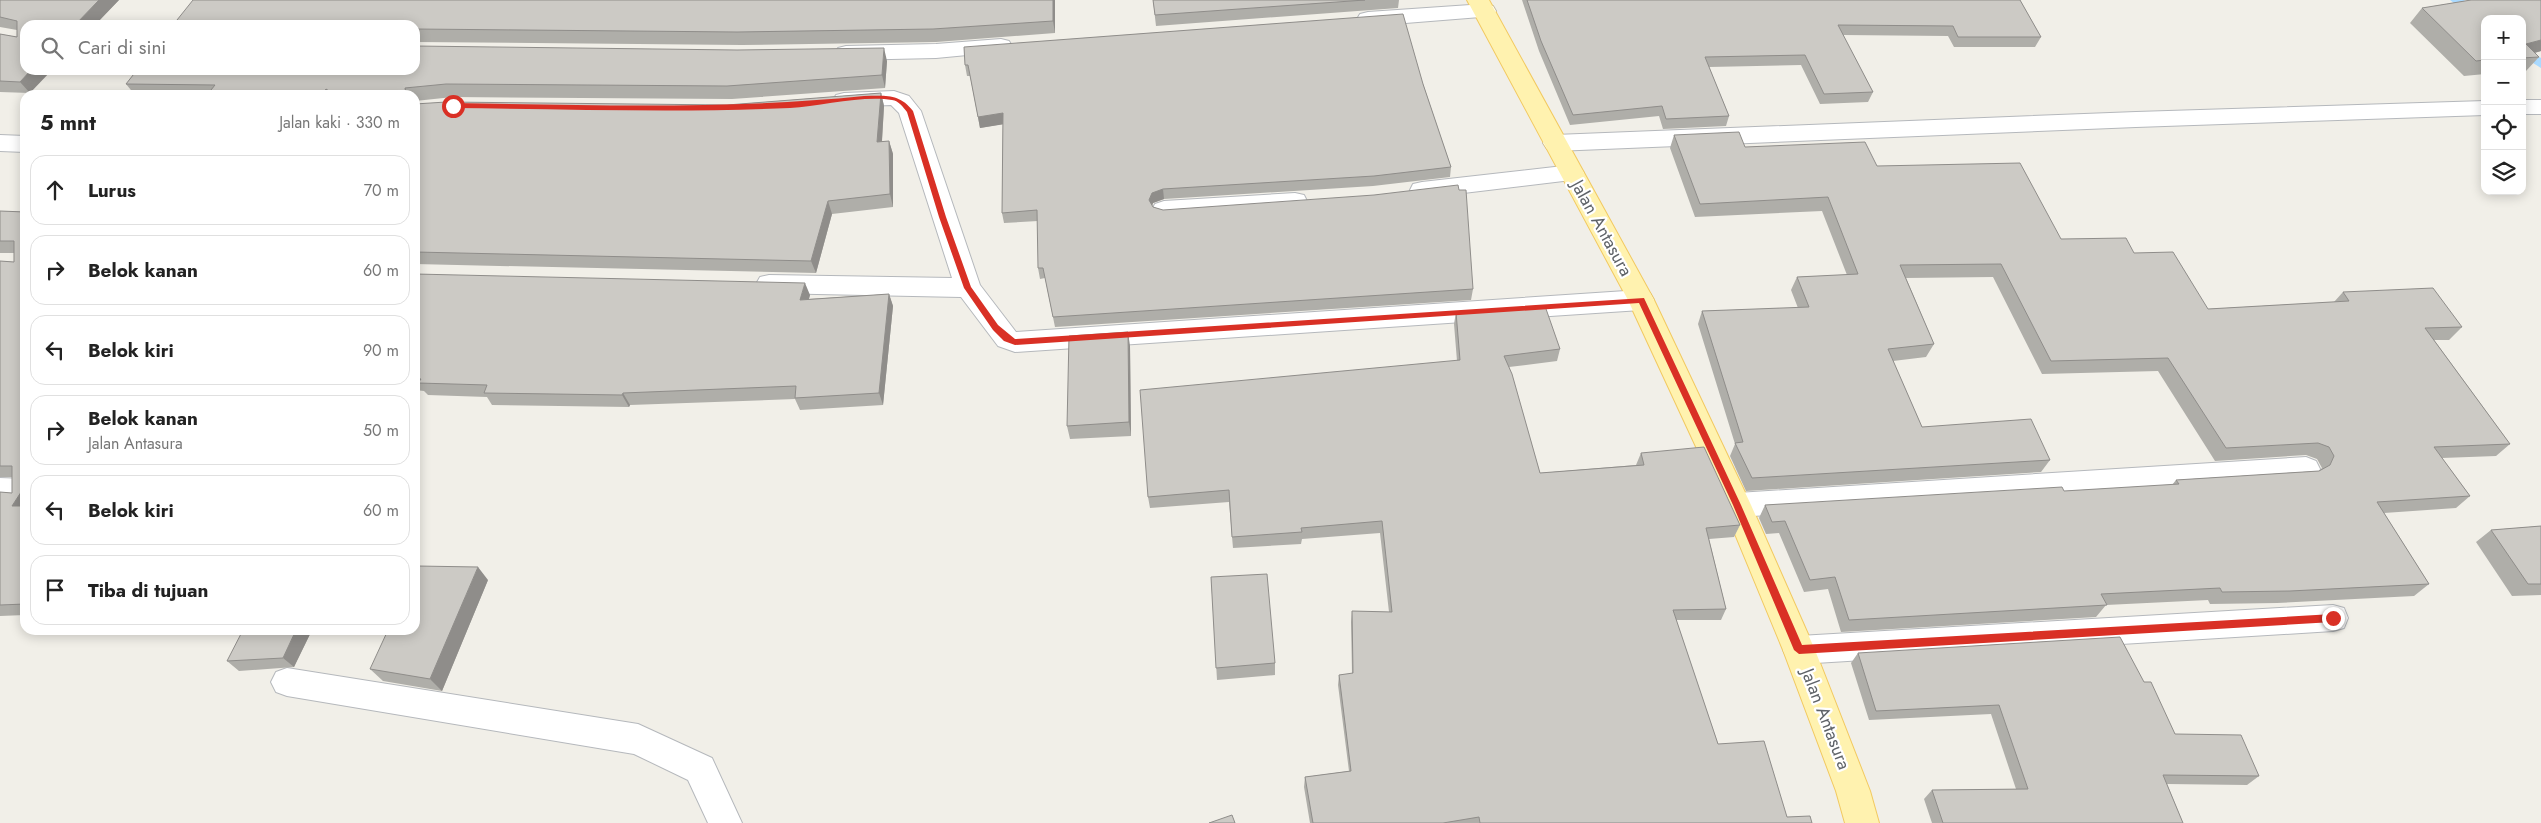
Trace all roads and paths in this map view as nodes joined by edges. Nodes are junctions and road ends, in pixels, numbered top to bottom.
1 (1481, 5) edge
2 (1347, 21) edge
3 (1024, 44) edge
4 (829, 53) edge
5 (819, 103) edge
6 (2526, 107) edge
7 (2541, 107) edge
8 (2481, 108) edge
9 (0, 143) edge
10 (1555, 143) junction
11 (20, 144) edge
12 (1572, 173) junction
13 (1401, 193) edge
14 (1313, 200) edge
15 (1164, 210) edge
16 (741, 284) edge
17 (968, 288) junction
18 (1641, 300) junction
19 (2306, 468) dead end
20 (0, 490) edge
21 (20, 491) edge
22 (1737, 505) junction
23 (2333, 618) dead end
24 (1799, 650) junction
25 (287, 682) dead end
26 (725, 823) edge
27 (1862, 823) edge

1 - 2 street
1 - 10 main road, Jalan Antasura
3 - 4 street
5 - 17 street
6 - 7 street
8 - 10 street
9 - 11 street
10 - 12 main road, Jalan Antasura
12 - 13 street
12 - 18 main road, Jalan Antasura
14 - 15 street
16 - 17 street
17 - 18 street
18 - 22 main road, Jalan Antasura
19 - 22 street
20 - 21 street
22 - 24 main road, Jalan Antasura
23 - 24 street
24 - 27 main road, Jalan Antasura
25 - 26 street

